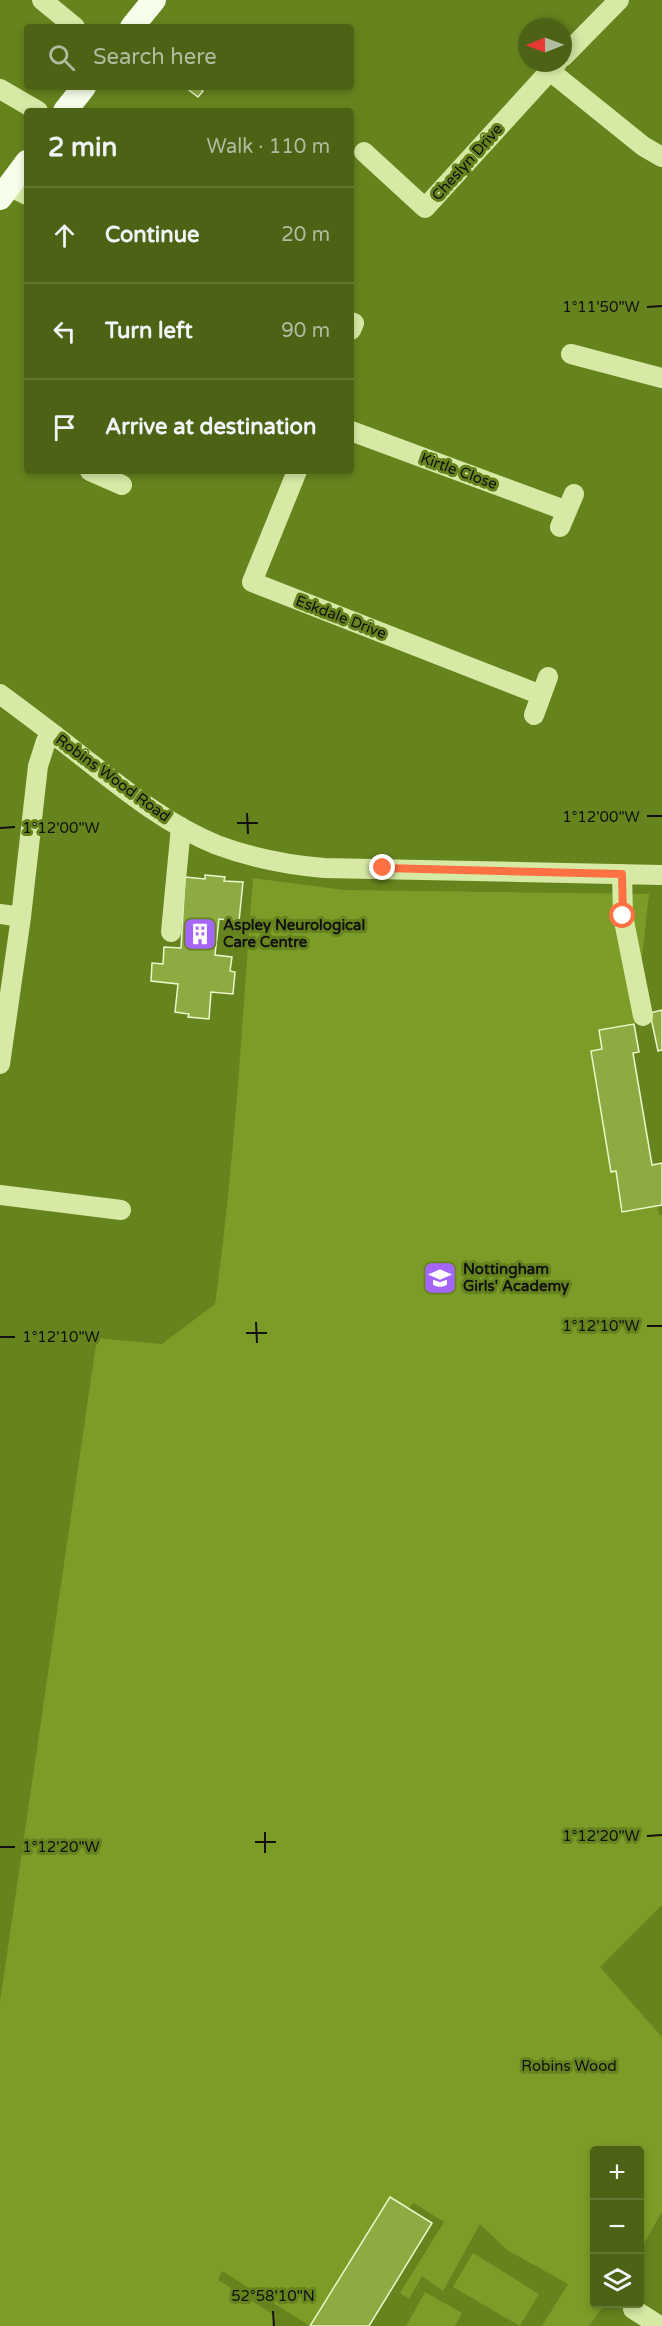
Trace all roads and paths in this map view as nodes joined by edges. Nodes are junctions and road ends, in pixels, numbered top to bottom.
1 (42, 0) edge
2 (154, 0) edge
3 (619, 0) edge
4 (71, 24) edge
5 (134, 24) edge
6 (572, 49) edge
7 (550, 72) edge
8 (565, 72) edge
9 (0, 89) edge
10 (82, 90) edge
11 (33, 108) edge
12 (67, 108) edge
13 (662, 157) edge
14 (366, 162) dead end
15 (24, 168) edge
16 (12, 193) edge
17 (571, 354) dead end
18 (662, 378) edge
19 (354, 432) edge
20 (296, 474) edge
21 (567, 510) dead end
22 (0, 694) edge
23 (534, 715) dead end
24 (55, 735) junction
25 (181, 827) junction
26 (622, 874) junction
27 (662, 875) edge
28 (0, 914) edge
29 (21, 917) junction
30 (171, 932) dead end
31 (643, 1016) dead end
32 (0, 1065) edge
33 (0, 1195) edge
34 (121, 1210) dead end
35 (633, 2309) dead end
36 (660, 2326) edge

1 - 4 street
2 - 5 main road
3 - 6 street, Cheslyn Drive
7 - 14 street, Cheslyn Drive
8 - 13 street
9 - 11 street
10 - 12 main road
15 - 16 main road
17 - 18 street
19 - 21 street, Kirtle Close
20 - 23 street, Eskdale Drive
22 - 24 street, Robins Wood Road
24 - 25 street, Robins Wood Road
24 - 29 street
25 - 26 street, Robins Wood Road
25 - 30 street
26 - 27 street, Robins Wood Road
26 - 31 street
28 - 29 street
29 - 32 street
33 - 34 street
35 - 36 street

